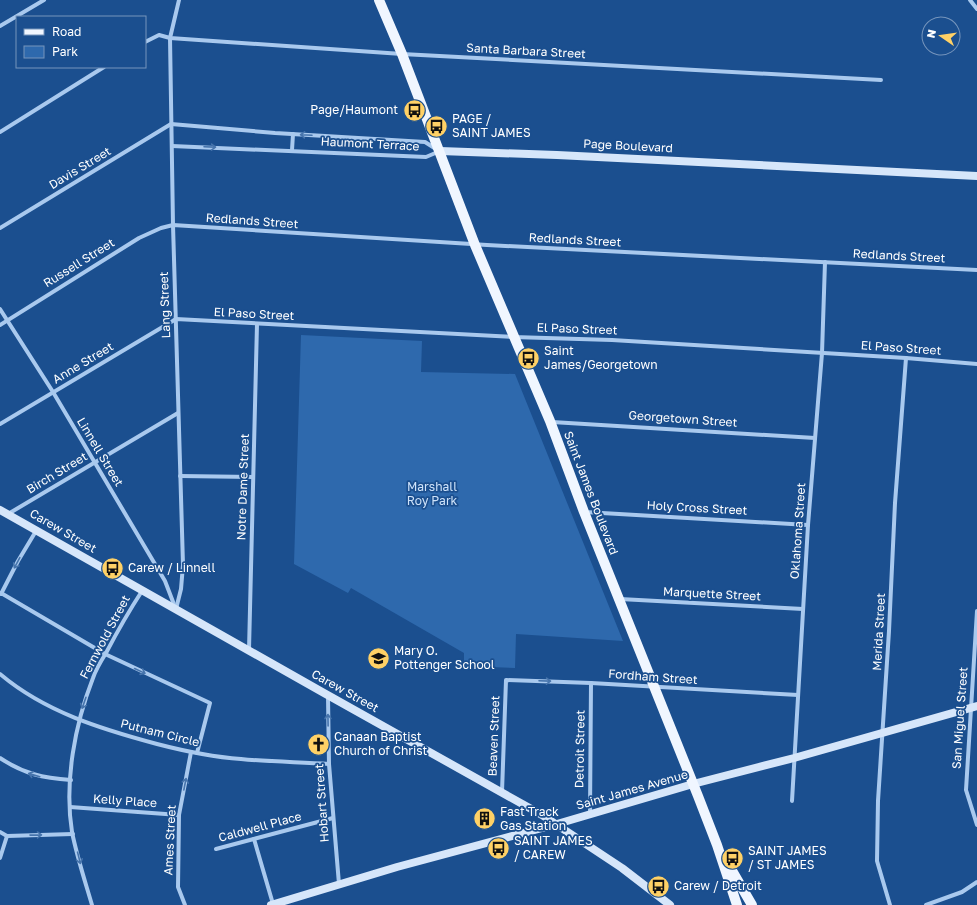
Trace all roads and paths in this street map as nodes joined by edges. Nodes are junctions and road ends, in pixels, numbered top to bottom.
1 (44, 0) edge
2 (179, 0) edge
3 (379, 0) edge
4 (970, 0) edge
5 (977, 9) edge
6 (17, 16) edge
7 (16, 17) edge
8 (0, 26) edge
9 (170, 38) junction
10 (146, 41) edge
11 (402, 54) junction
12 (102, 68) edge
13 (881, 80) dead end
14 (171, 124) junction
15 (0, 132) edge
16 (293, 134) junction
17 (172, 146) junction
18 (292, 150) junction
19 (440, 151) junction
20 (977, 176) edge
21 (173, 225) junction
22 (0, 228) edge
23 (476, 245) junction
24 (825, 262) junction
25 (977, 270) edge
26 (0, 309) edge
27 (176, 319) junction
28 (7, 321) junction
29 (257, 324) junction
30 (0, 325) edge
31 (513, 337) junction
32 (822, 353) junction
33 (906, 358) junction
34 (977, 364) edge
35 (53, 392) junction
36 (178, 413) junction
37 (550, 422) junction
38 (0, 424) edge
39 (815, 438) junction
40 (95, 462) junction
41 (180, 476) junction
42 (253, 477) junction
43 (0, 510) edge
44 (584, 512) junction
45 (8, 514) junction
46 (808, 525) junction
47 (36, 530) junction
48 (142, 590) junction
49 (1, 594) edge
50 (620, 599) junction
51 (803, 609) junction
52 (176, 610) junction
53 (977, 611) edge
54 (249, 651) junction
55 (105, 654) junction
56 (0, 674) edge
57 (506, 680) joint
58 (591, 683) junction
59 (655, 688) junction
60 (798, 695) junction
61 (328, 696) junction
62 (973, 707) edge
63 (79, 720) junction
64 (882, 733) junction
65 (191, 752) junction
66 (197, 753) junction
67 (0, 758) edge
68 (794, 758) junction
69 (329, 764) junction
70 (71, 780) junction
71 (693, 784) junction
72 (502, 792) junction
73 (792, 801) dead end
74 (70, 807) junction
75 (179, 815) junction
76 (590, 815) junction
77 (333, 818) junction
78 (557, 824) junction
79 (977, 824) edge
80 (0, 832) edge
81 (73, 834) junction
82 (7, 836) junction
83 (254, 839) junction
84 (717, 845) junction
85 (216, 849) dead end
86 (0, 858) edge
87 (977, 882) edge
88 (339, 884) junction
89 (92, 905) edge
90 (185, 905) edge
91 (272, 905) edge
92 (670, 905) edge
93 (737, 905) edge
94 (752, 905) edge
95 (890, 905) edge
96 (926, 905) edge

1 - 6 street
2 - 9 street, Lang Street
3 - 11 main road
4 - 5 street
7 - 8 street
9 - 10 street, Santa Barbara Street
9 - 11 street, Santa Barbara Street
9 - 14 street, Lang Street
11 - 13 street, Santa Barbara Street
11 - 19 main road
12 - 15 street
14 - 16 street, Haumont Terrace
14 - 17 street, Lang Street
14 - 22 street, Davis Street
16 - 18 street
19 -> 16 street, Haumont Terrace
17 -> 18 street, Haumont Terrace
17 - 21 street, Lang Street
18 - 19 street, Haumont Terrace
19 - 20 street, Page Boulevard
19 - 23 main road, Saint James Boulevard
21 - 23 street, Redlands Street
21 - 27 street, Lang Street
21 - 28 street, Russell Street
23 - 24 street, Redlands Street
23 - 31 main road, Saint James Boulevard
24 - 25 street, Redlands Street
24 - 32 street, Oklahoma Street
26 - 28 street, Linnell Street
27 - 29 street, El Paso Street
27 - 35 street, Anne Street
27 - 36 street, Lang Street
28 - 30 street, Russell Street
28 - 35 street, Linnell Street
29 - 31 street, El Paso Street
29 - 42 street, Notre Dame Street
31 - 32 street, El Paso Street
31 - 37 main road, Saint James Boulevard
32 - 33 street, El Paso Street
32 - 39 street, Oklahoma Street
33 - 34 street, El Paso Street
33 - 64 street, Merida Street
35 - 38 street, Anne Street
35 - 40 street, Linnell Street
36 - 40 street, Birch Street
36 - 41 street, Lang Street
37 - 39 street, Georgetown Street
37 - 44 main road, Saint James Boulevard
39 - 46 street, Oklahoma Street
40 - 45 street, Birch Street
40 - 52 street, Linnell Street
41 - 42 street
41 - 52 street, Lang Street
42 - 54 street, Notre Dame Street
43 - 45 street, Carew Street
44 - 46 street, Holy Cross Street
44 - 50 main road, Saint James Boulevard
45 - 47 street, Carew Street
46 - 51 street, Oklahoma Street
47 - 48 street, Carew Street
47 -> 49 street
48 - 52 street, Carew Street
48 - 55 street, Fernwold Street
49 - 55 street
50 - 51 street, Marquette Street
50 - 59 main road, Saint James Boulevard
51 - 60 street, Oklahoma Street
52 - 54 street, Carew Street
53 - 62 street, San Miguel Street
54 - 61 street, Carew Street
55 -> 63 street, Fernwold Street
55 -> 66 street
56 - 63 street, Putnam Circle
57 -> 58 street, Fordham Street
57 - 72 street, Beaven Street
58 - 59 street, Fordham Street
58 - 76 street, Detroit Street
59 - 60 street, Fordham Street
59 - 71 main road, Saint James Boulevard
60 - 68 street, Oklahoma Street
69 -> 61 street, Hobart Street
61 - 72 street, Carew Street
62 - 64 street, Saint James Avenue
62 - 79 street, San Miguel Street
63 - 65 street, Putnam Circle
63 - 70 street, Fernwold Street
64 - 68 street, Saint James Avenue
64 - 95 street, Merida Street
65 - 66 street, Putnam Circle
75 -> 65 street, Ames Street
66 - 69 street, Putnam Circle
70 -> 67 street
68 - 71 street, Saint James Avenue
68 - 73 street, Oklahoma Street
69 - 77 street, Hobart Street
70 - 74 street, Fernwold Street
71 - 76 street, Saint James Avenue
71 - 84 main road, Saint James Boulevard
72 - 78 street, Carew Street
74 - 75 street, Kelly Place
74 - 81 street, Fernwold Street
75 - 90 street, Ames Street
76 - 78 street, Saint James Avenue
77 - 83 street, Caldwell Place
77 - 88 street, Hobart Street
78 - 88 street, Saint James Avenue
78 - 92 street, Carew Street
80 - 82 street
82 -> 81 street
81 -> 89 street, Fernwold Street
82 - 86 street
83 - 85 street, Caldwell Place
83 - 91 street
84 - 93 main road, Saint James Boulevard
84 - 94 main road, Saint James Boulevard
87 - 96 street
88 - 91 street, Saint James Avenue

